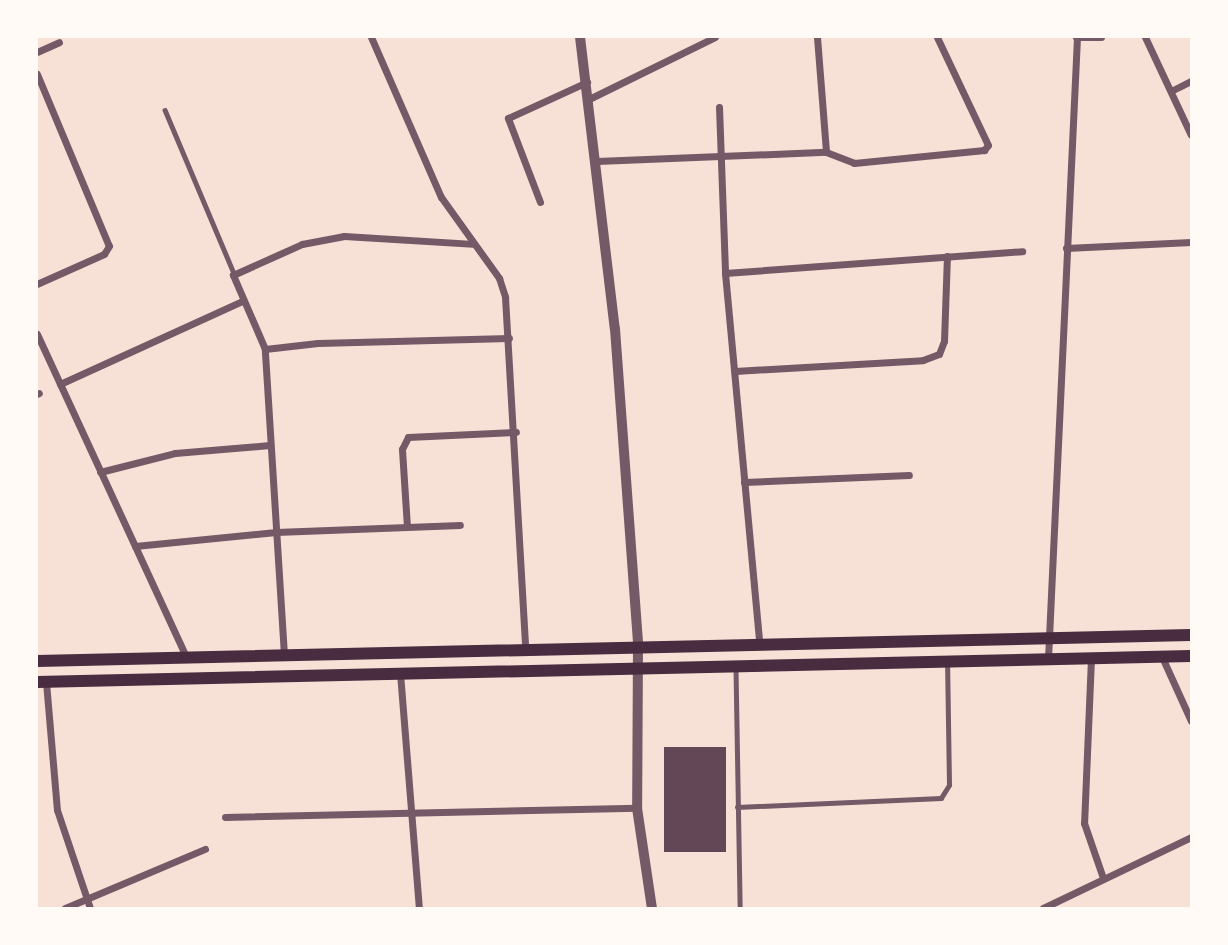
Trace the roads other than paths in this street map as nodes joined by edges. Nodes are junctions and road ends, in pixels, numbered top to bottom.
1 (371, 37) edge
2 (580, 37) edge
3 (715, 37) edge
4 (817, 37) edge
5 (937, 37) edge
6 (1076, 37) edge
7 (1101, 37) edge
8 (1145, 37) edge
9 (59, 42) dead end
10 (38, 50) edge
11 (37, 74) edge
12 (1191, 81) edge
13 (588, 82) junction
14 (1171, 91) junction
15 (591, 98) junction
16 (719, 107) dead end
17 (165, 110) dead end
18 (1191, 135) edge
19 (826, 152) junction
20 (720, 157) junction
21 (597, 162) junction
22 (540, 202) dead end
23 (1191, 242) edge
24 (473, 244) junction
25 (1066, 248) junction
26 (1022, 251) dead end
27 (947, 256) junction
28 (234, 273) junction
29 (725, 273) junction
30 (37, 284) edge
31 (242, 301) junction
32 (37, 334) edge
33 (509, 338) junction
34 (265, 349) junction
35 (735, 371) junction
36 (60, 384) junction
37 (516, 432) junction
38 (270, 445) junction
39 (100, 472) junction
40 (909, 475) dead end
41 (744, 482) junction
42 (460, 525) dead end
43 (407, 527) junction
44 (276, 532) junction
45 (135, 547) junction
46 (1191, 635) edge
47 (1049, 638) junction
48 (759, 643) junction
49 (638, 645) junction
50 (524, 649) junction
51 (284, 654) junction
52 (1191, 656) edge
53 (1162, 657) junction
54 (186, 658) junction
55 (1091, 658) junction
56 (1048, 659) junction
57 (37, 661) edge
58 (947, 661) junction
59 (736, 665) junction
60 (638, 666) junction
61 (400, 673) junction
62 (41, 682) edge
63 (1191, 721) edge
64 (737, 807) junction
65 (636, 808) junction
66 (411, 815) junction
67 (225, 817) dead end
68 (1191, 837) edge
69 (205, 849) dead end
70 (1103, 878) junction
71 (86, 900) junction
72 (65, 908) edge
73 (90, 908) edge
74 (419, 908) edge
75 (652, 908) edge
76 (740, 908) edge
77 (1043, 908) edge

1 - 24 street
2 - 13 street
3 - 15 street
4 - 19 street
5 - 19 street
6 - 7 street
6 - 25 street
8 - 14 street
9 - 10 street
11 - 30 street
12 - 14 street
13 - 15 street
13 - 22 street
14 - 18 street
15 - 21 street
16 - 20 street
17 - 28 lane
19 - 20 street
20 - 21 street
20 - 29 street
21 - 49 street
23 - 25 street
24 - 28 street
24 - 33 street
25 - 47 street
26 - 27 street
27 - 29 street
27 - 35 street
28 - 31 street
29 - 35 street
31 - 34 street
31 - 36 street
32 - 36 street
33 - 34 street
33 - 37 street
34 - 38 street
35 - 41 street
36 - 39 street
37 - 43 street
37 - 50 street
38 - 39 street
38 - 44 street
39 - 45 street
40 - 41 street
41 - 48 street
42 - 43 street
43 - 44 street
44 - 45 street
44 - 51 street
45 - 54 street
46 - 47 main road
47 - 48 main road
47 - 56 street
48 - 49 main road
49 - 50 main road
49 - 60 street
50 - 51 main road
51 - 54 main road
52 - 53 main road
53 - 55 main road
53 - 63 street
54 - 57 main road
55 - 56 main road
55 - 70 street
56 - 58 main road
58 - 59 main road
58 - 64 lane
59 - 60 main road
59 - 64 lane
60 - 61 main road
60 - 65 street
61 - 62 main road
61 - 66 street
62 - 71 street
64 - 76 lane
65 - 66 street
65 - 75 street
66 - 67 street
66 - 74 street
68 - 70 street
69 - 71 street
70 - 77 street
71 - 72 street
71 - 73 street

